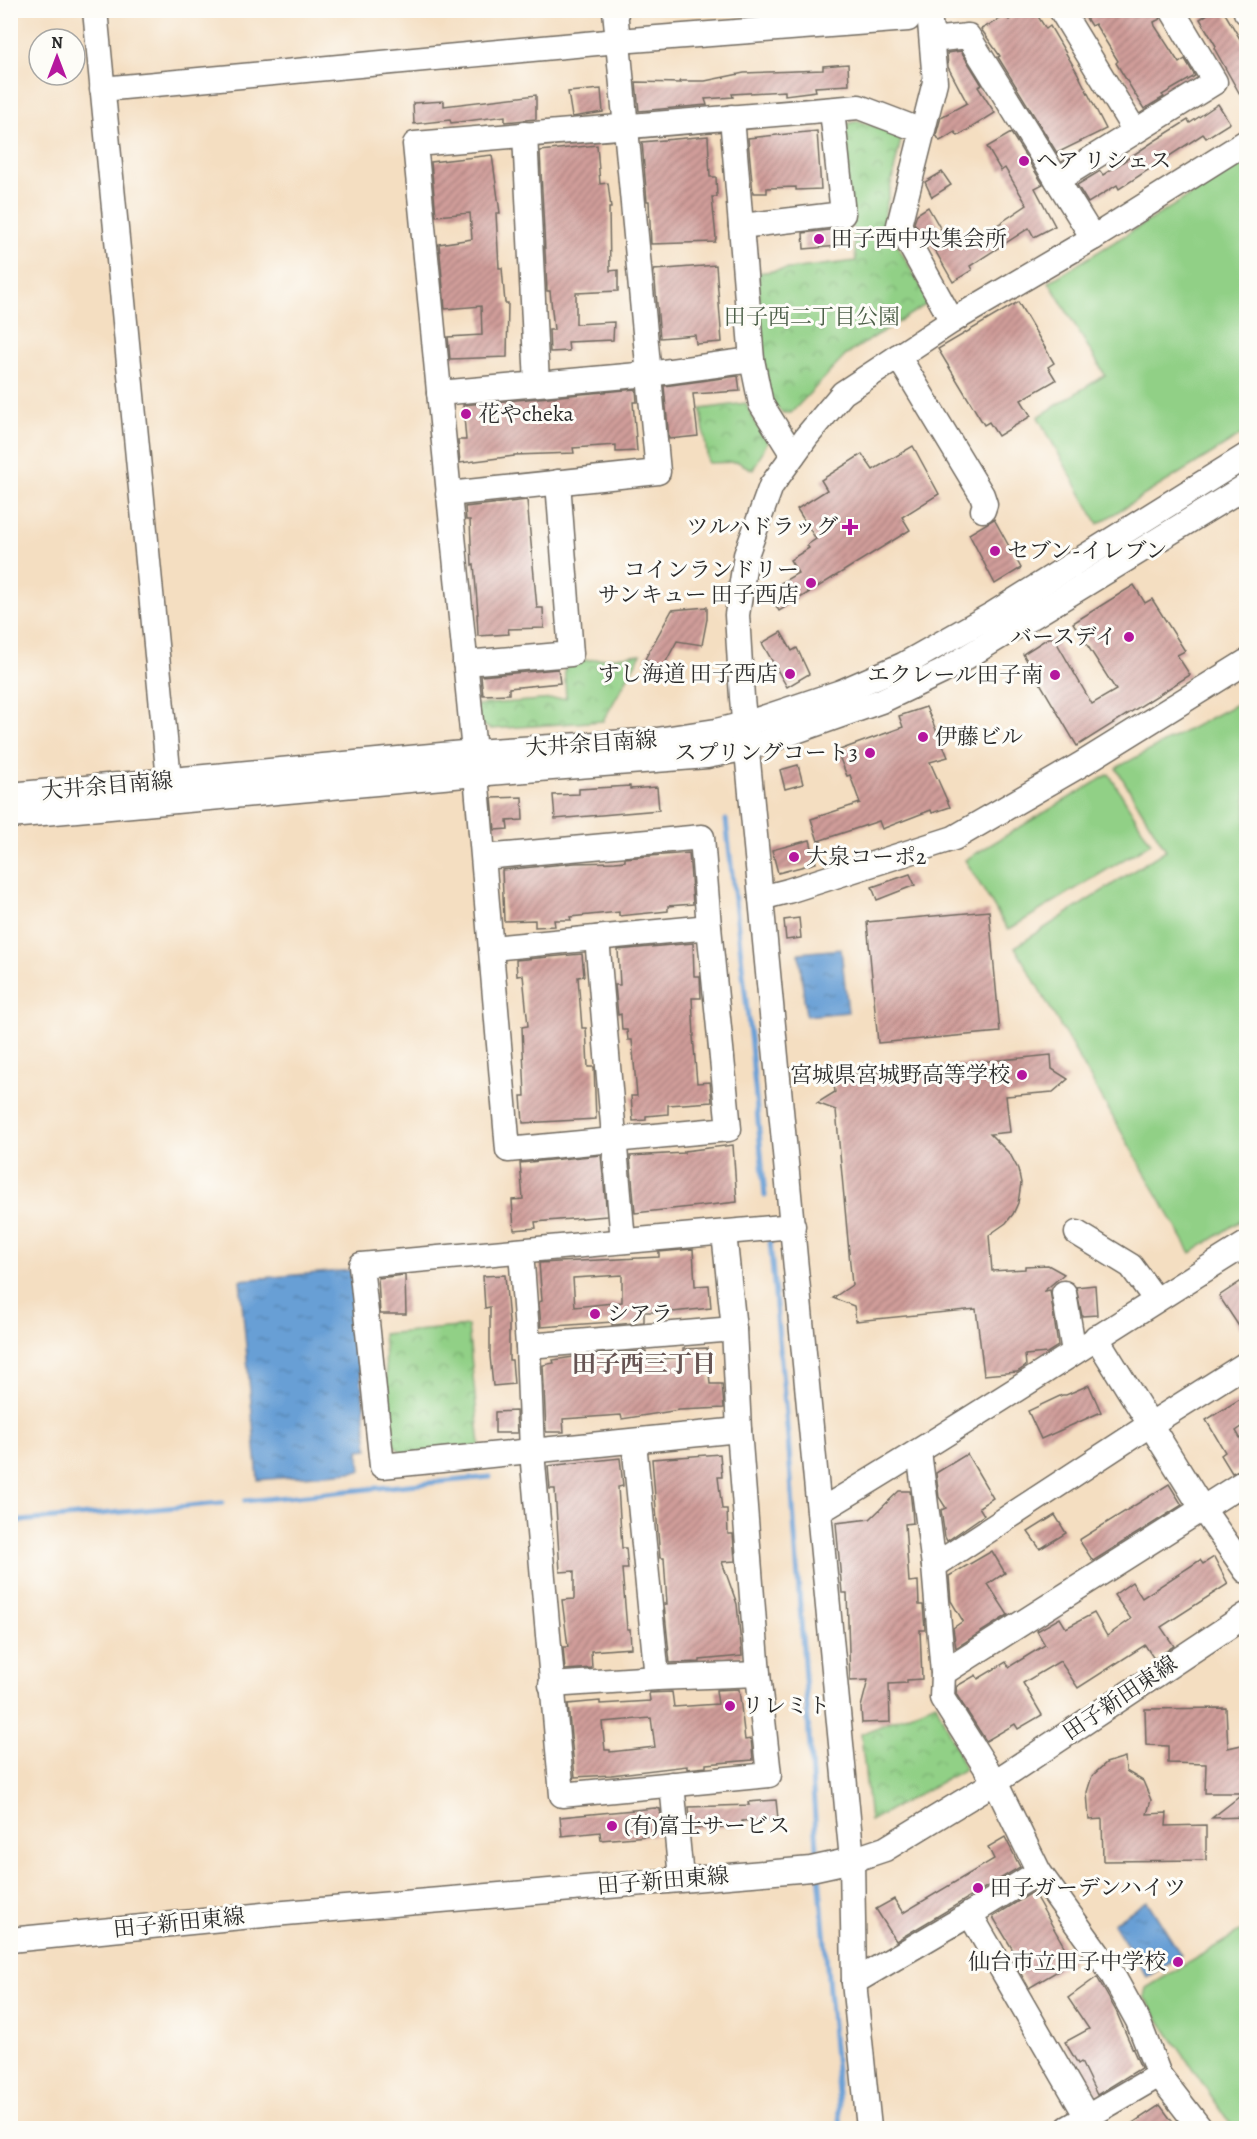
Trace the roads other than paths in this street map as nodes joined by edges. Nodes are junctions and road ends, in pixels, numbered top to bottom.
1 (96, 10) edge
2 (615, 10) edge
3 (1061, 10) edge
4 (1172, 10) edge
5 (919, 15) edge
6 (932, 40) junction
7 (618, 41) junction
8 (102, 89) junction
9 (832, 110) junction
10 (732, 117) junction
11 (626, 126) junction
12 (922, 131) junction
13 (1135, 131) junction
14 (525, 134) junction
15 (1246, 141) edge
16 (1057, 180) junction
17 (741, 226) junction
18 (1093, 238) junction
19 (952, 321) junction
20 (898, 357) junction
21 (752, 360) junction
22 (649, 374) junction
23 (537, 384) junction
24 (439, 393) junction
25 (793, 455) junction
26 (1246, 456) edge
27 (558, 482) junction
28 (1246, 486) edge
29 (448, 494) junction
30 (983, 510) dead end
31 (1246, 662) edge
32 (465, 663) junction
33 (745, 724) junction
34 (748, 748) junction
35 (475, 763) junction
36 (169, 780) junction
37 (10, 795) edge
38 (10, 816) edge
39 (484, 857) junction
40 (761, 898) junction
41 (709, 927) junction
42 (597, 938) junction
43 (492, 948) junction
44 (614, 1139) junction
45 (793, 1226) junction
46 (724, 1233) junction
47 (1077, 1233) dead end
48 (623, 1241) junction
49 (1246, 1244) edge
50 (521, 1251) junction
51 (1064, 1293) dead end
52 (1156, 1300) junction
53 (734, 1329) junction
54 (1096, 1337) junction
55 (528, 1346) junction
56 (1074, 1352) junction
57 (1246, 1364) edge
58 (1150, 1424) junction
59 (739, 1430) junction
60 (634, 1442) junction
61 (532, 1452) junction
62 (919, 1452) junction
63 (1246, 1481) edge
64 (1202, 1508) junction
65 (820, 1511) junction
66 (934, 1566) junction
67 (1246, 1571) edge
68 (1246, 1615) edge
69 (943, 1673) junction
70 (758, 1674) junction
71 (657, 1678) junction
72 (551, 1685) junction
73 (995, 1782) junction
74 (672, 1784) junction
75 (831, 1865) junction
76 (1039, 1872) junction
77 (681, 1878) junction
78 (970, 1914) junction
79 (10, 1940) edge
80 (854, 1982) junction
81 (1159, 2074) junction
82 (1078, 2123) edge
83 (869, 2128) edge
84 (1200, 2128) edge

1 - 8 street
2 - 7 street
3 - 13 street
4 - 13 street
5 - 6 street
5 - 7 street
6 - 12 street
6 - 16 street
7 - 8 street
7 - 11 street
8 - 36 street
9 - 10 street
9 - 12 street
9 - 17 street
10 - 11 street
10 - 17 street
11 - 14 street
11 - 22 street
12 - 19 street
13 - 16 street
14 - 23 street
14 - 24 street
15 - 18 street
16 - 18 street
17 - 21 street
18 - 19 street
19 - 20 street
20 - 25 street
20 - 30 street
21 - 22 street
21 - 25 street
22 - 23 street
22 - 27 street
23 - 24 street
24 - 29 street
25 - 33 street
26 - 33 street, 大井余目南線
27 - 29 street
27 - 32 street
28 - 34 street
29 - 32 street
31 - 40 street
32 - 35 street
33 - 34 street
33 - 35 street, 大井余目南線
34 - 35 street
34 - 40 street
35 - 36 street, 大井余目南線
35 - 38 street
35 - 39 street
36 - 37 street, 大井余目南線
39 - 41 street
39 - 43 street
40 - 45 street
41 - 42 street
41 - 44 street
42 - 43 street
42 - 44 street
43 - 44 street
44 - 48 street
45 - 46 street
45 - 65 street
46 - 48 street
46 - 53 street
47 - 52 street
48 - 50 street
49 - 52 street
50 - 55 street
50 - 61 street
51 - 56 street
52 - 54 street
53 - 55 street
53 - 59 street
54 - 56 street
54 - 58 street
55 - 61 street
56 - 62 street
57 - 58 street
58 - 64 street
58 - 66 street
59 - 60 street
59 - 70 street
60 - 61 street
60 - 71 street
61 - 72 street
62 - 65 street
62 - 66 street
63 - 64 street
64 - 67 street
64 - 69 street
65 - 75 street
66 - 69 street
68 - 73 street, 田子新田東線
69 - 73 street
70 - 71 street
70 - 74 street
71 - 72 street
72 - 74 street
73 - 75 street, 田子新田東線
73 - 76 street
74 - 77 street
75 - 77 street, 田子新田東線
75 - 80 street
76 - 78 street
76 - 81 street
77 - 79 street, 田子新田東線
78 - 80 street
78 - 82 street
80 - 83 street
81 - 82 street
81 - 84 street

